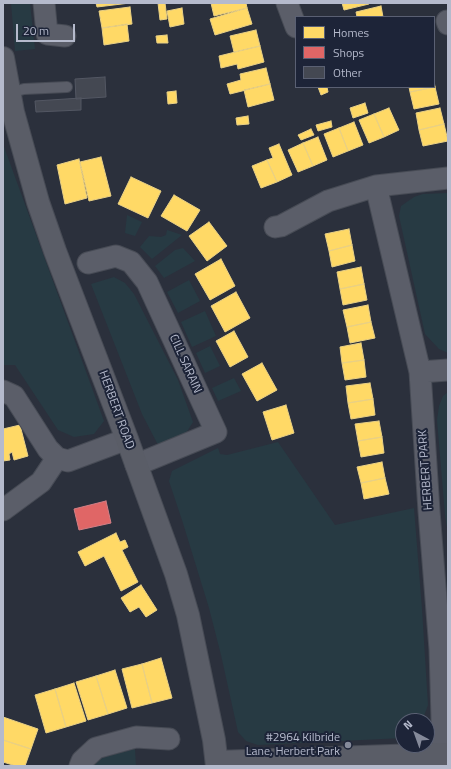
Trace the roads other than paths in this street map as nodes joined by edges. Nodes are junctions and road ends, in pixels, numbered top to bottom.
1 (44, 3) edge
2 (287, 3) edge
3 (295, 24) edge
4 (65, 36) dead end
5 (3, 58) edge
6 (67, 88) dead end
7 (9, 93) junction
8 (448, 178) edge
9 (376, 186) junction
10 (275, 227) dead end
11 (88, 263) dead end
12 (448, 370) edge
13 (420, 372) junction
14 (3, 391) edge
15 (127, 439) junction
16 (57, 458) junction
17 (136, 465) junction
18 (3, 510) edge
19 (441, 568) edge
20 (169, 738) dead end
21 (446, 754) edge
22 (344, 762) edge
23 (217, 764) edge
24 (80, 766) edge

1 - 4 street
2 - 3 street
5 - 7 street, HERBERT ROAD
6 - 7 lane
7 - 15 street, HERBERT ROAD
8 - 9 street
9 - 10 street
9 - 13 street, HERBERT PARK
11 - 17 street, CILL SARAIN
12 - 13 street
13 - 19 street, HERBERT PARK
14 - 16 street
15 - 16 street
15 - 17 street, HERBERT ROAD
16 - 18 street
17 - 23 street, HERBERT ROAD
19 - 21 street, HERBERT PARK
20 - 24 street
21 - 22 street
22 - 23 street

